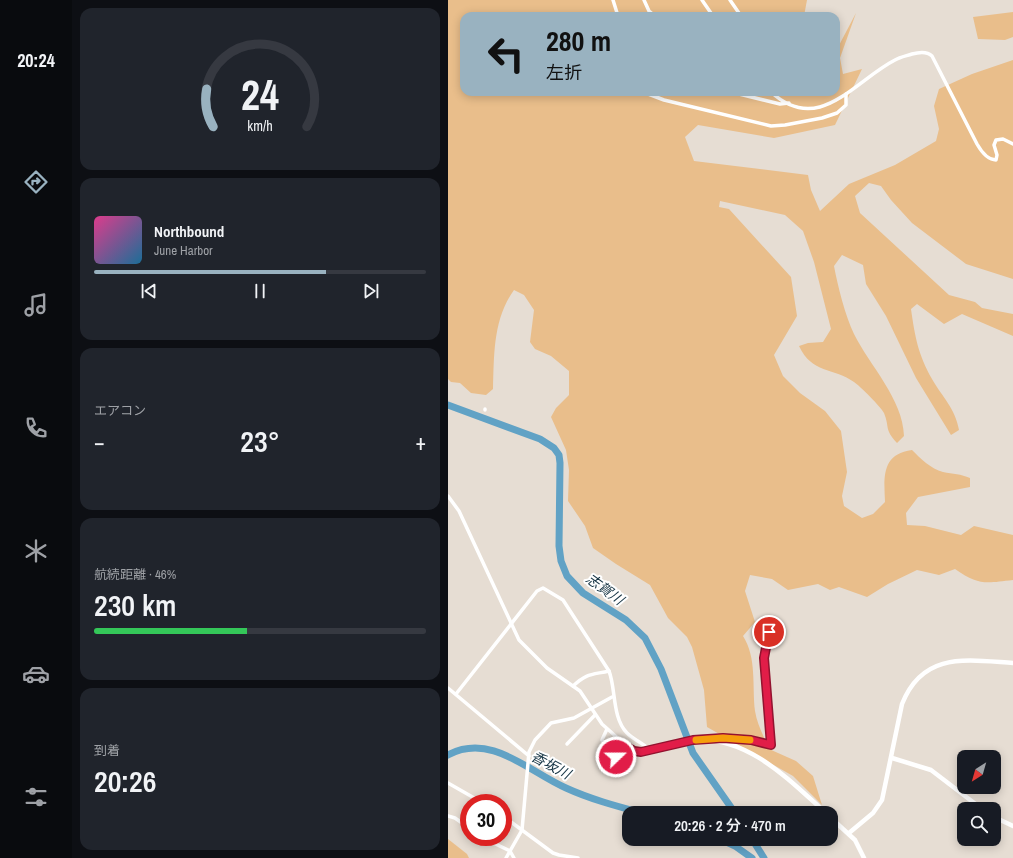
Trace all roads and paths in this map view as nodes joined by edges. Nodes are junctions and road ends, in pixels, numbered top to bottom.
1 (613, 0) edge
2 (644, 0) edge
3 (702, 0) edge
4 (730, 0) edge
5 (617, 12) edge
6 (650, 12) edge
7 (710, 12) edge
8 (739, 12) edge
9 (846, 94) junction
10 (654, 96) edge
11 (747, 96) edge
12 (778, 96) edge
13 (789, 103) junction
14 (1013, 144) edge
15 (448, 496) edge
16 (511, 624) junction
17 (769, 632) dead end
18 (1013, 663) edge
19 (609, 671) junction
20 (573, 686) junction
21 (448, 688) edge
22 (456, 694) junction
23 (612, 697) junction
24 (591, 708) junction
25 (595, 714) junction
26 (607, 729) junction
27 (693, 740) joint
28 (712, 740) junction
29 (567, 744) dead end
30 (629, 748) junction
31 (650, 750) junction
32 (529, 757) junction
33 (892, 758) junction
34 (448, 783) edge
35 (467, 794) edge
36 (973, 802) edge
37 (818, 806) edge
38 (448, 816) edge
39 (1001, 820) edge
40 (460, 822) edge
41 (512, 823) edge
42 (838, 824) edge
43 (1013, 826) edge
44 (522, 830) junction
45 (849, 833) junction
46 (498, 846) edge
47 (510, 852) junction
48 (506, 858) edge
49 (514, 858) edge
50 (578, 858) edge
51 (864, 858) edge

1 - 5 street
2 - 6 street
3 - 7 street
4 - 8 street
9 - 10 street
9 - 13 street
9 - 14 street
11 - 13 street
12 - 13 street
15 - 16 street
16 - 19 street
16 - 20 street
16 - 22 street
17 - 28 street
18 - 33 street
19 - 20 street
19 - 23 street
20 - 24 street
21 - 22 street
22 - 32 street
23 - 24 street
23 - 31 street
24 - 25 street
24 - 32 street
25 - 26 street
25 - 29 street
26 - 30 street
26 - 30 street
27 - 28 street
27 - 31 street
28 - 37 street
30 - 31 street
32 - 44 street
33 - 36 street
33 - 45 street
34 - 35 street
38 - 40 street
39 - 43 street
41 - 44 street
42 - 45 street
44 - 47 street
44 - 50 street
45 - 51 street
46 - 47 street
47 - 48 street
47 - 49 street

